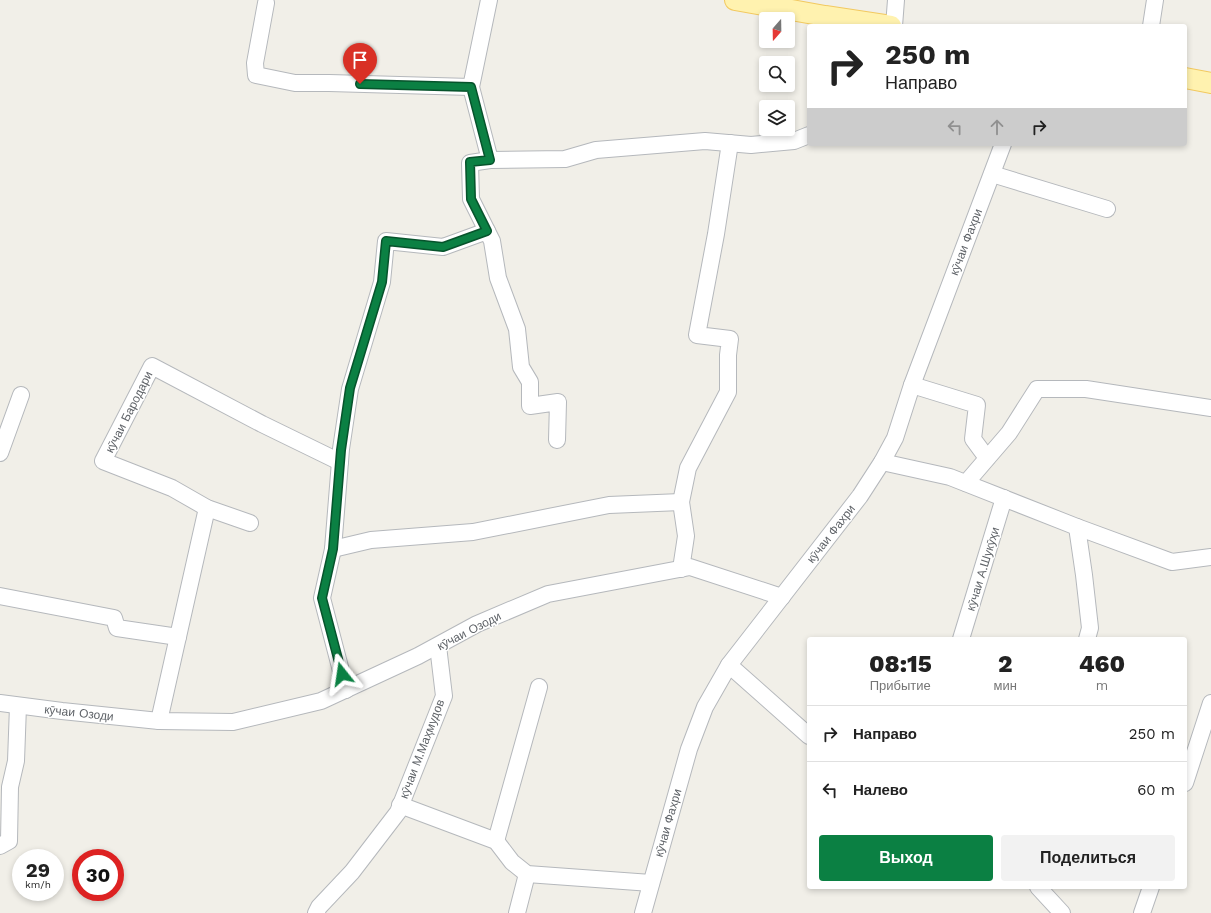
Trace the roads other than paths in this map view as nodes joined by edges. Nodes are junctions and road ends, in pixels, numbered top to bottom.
1 (489, 0) edge
2 (736, 0) edge
3 (896, 0) edge
4 (1155, 0) edge
5 (266, 3) dead end
6 (825, 21) edge
7 (865, 24) edge
8 (892, 24) edge
9 (1151, 24) edge
10 (1187, 78) edge
11 (1211, 82) edge
12 (471, 87) junction
13 (807, 136) edge
14 (730, 143) junction
15 (1003, 146) edge
16 (490, 160) junction
17 (992, 174) junction
18 (1107, 209) dead end
19 (487, 231) junction
20 (912, 385) junction
21 (21, 395) dead end
22 (1211, 408) edge
23 (557, 440) dead end
24 (0, 453) edge
25 (987, 458) junction
26 (340, 462) junction
27 (882, 462) junction
28 (966, 483) junction
29 (1004, 498) junction
30 (681, 502) junction
31 (207, 508) junction
32 (250, 523) dead end
33 (1077, 527) junction
34 (333, 549) junction
35 (1211, 557) edge
36 (681, 569) junction
37 (0, 596) edge
38 (782, 597) junction
39 (178, 637) junction
40 (962, 637) edge
41 (1088, 637) edge
42 (438, 646) junction
43 (729, 665) junction
44 (539, 687) dead end
45 (346, 690) junction
46 (0, 703) edge
47 (1211, 703) edge
48 (18, 706) junction
49 (158, 721) junction
50 (807, 734) edge
51 (1187, 777) edge
52 (400, 805) junction
53 (496, 841) junction
54 (0, 846) edge
55 (527, 874) junction
56 (651, 883) junction
57 (1040, 889) edge
58 (1150, 889) edge
59 (1058, 911) edge
60 (316, 913) edge
61 (517, 913) edge
62 (643, 913) edge
63 (1142, 913) edge

1 - 12 street
2 - 6 main road
3 - 8 street
4 - 9 street
5 - 12 street
6 - 7 main road
10 - 11 main road
12 - 16 street
13 - 14 street
14 - 16 street
14 - 30 street
15 - 17 street, кӯчаи Фахри
16 - 19 street
17 - 18 street
17 - 20 street, кӯчаи Фахри
19 - 23 street
19 - 26 street
20 - 25 street
20 - 27 street, кӯчаи Фахри
21 - 24 street
22 - 25 street
25 - 28 street
26 - 31 street, кӯчаи Бародари
26 - 34 street
27 - 28 street
27 - 38 street, кӯчаи Фахри
28 - 29 street
29 - 33 street
29 - 40 street, кӯчаи А.Шукӯҳи
30 - 34 street
30 - 36 street
31 - 32 street, кӯчаи Бародари
31 - 39 street
33 - 35 street
33 - 41 street
34 - 45 street
36 - 38 street, кӯчаи Озоди
36 - 42 street, кӯчаи Озоди
37 - 39 street
38 - 43 street, кӯчаи Фахри
39 - 49 street
42 - 45 street, кӯчаи Озоди
42 - 52 street, кӯчаи М.Маҳмудов
43 - 50 street
43 - 56 street, кӯчаи Фахри
44 - 53 street
45 - 49 street, кӯчаи Озоди
46 - 48 street, кӯчаи Озоди
47 - 51 street
48 - 49 street, кӯчаи Озоди
48 - 54 street
52 - 53 street, кӯчаи М.Маҳмудов
52 - 60 street, кӯчаи М.Маҳмудов
53 - 55 street
55 - 56 street
55 - 61 street
56 - 62 street, кӯчаи Фахри
57 - 59 street
58 - 63 street

